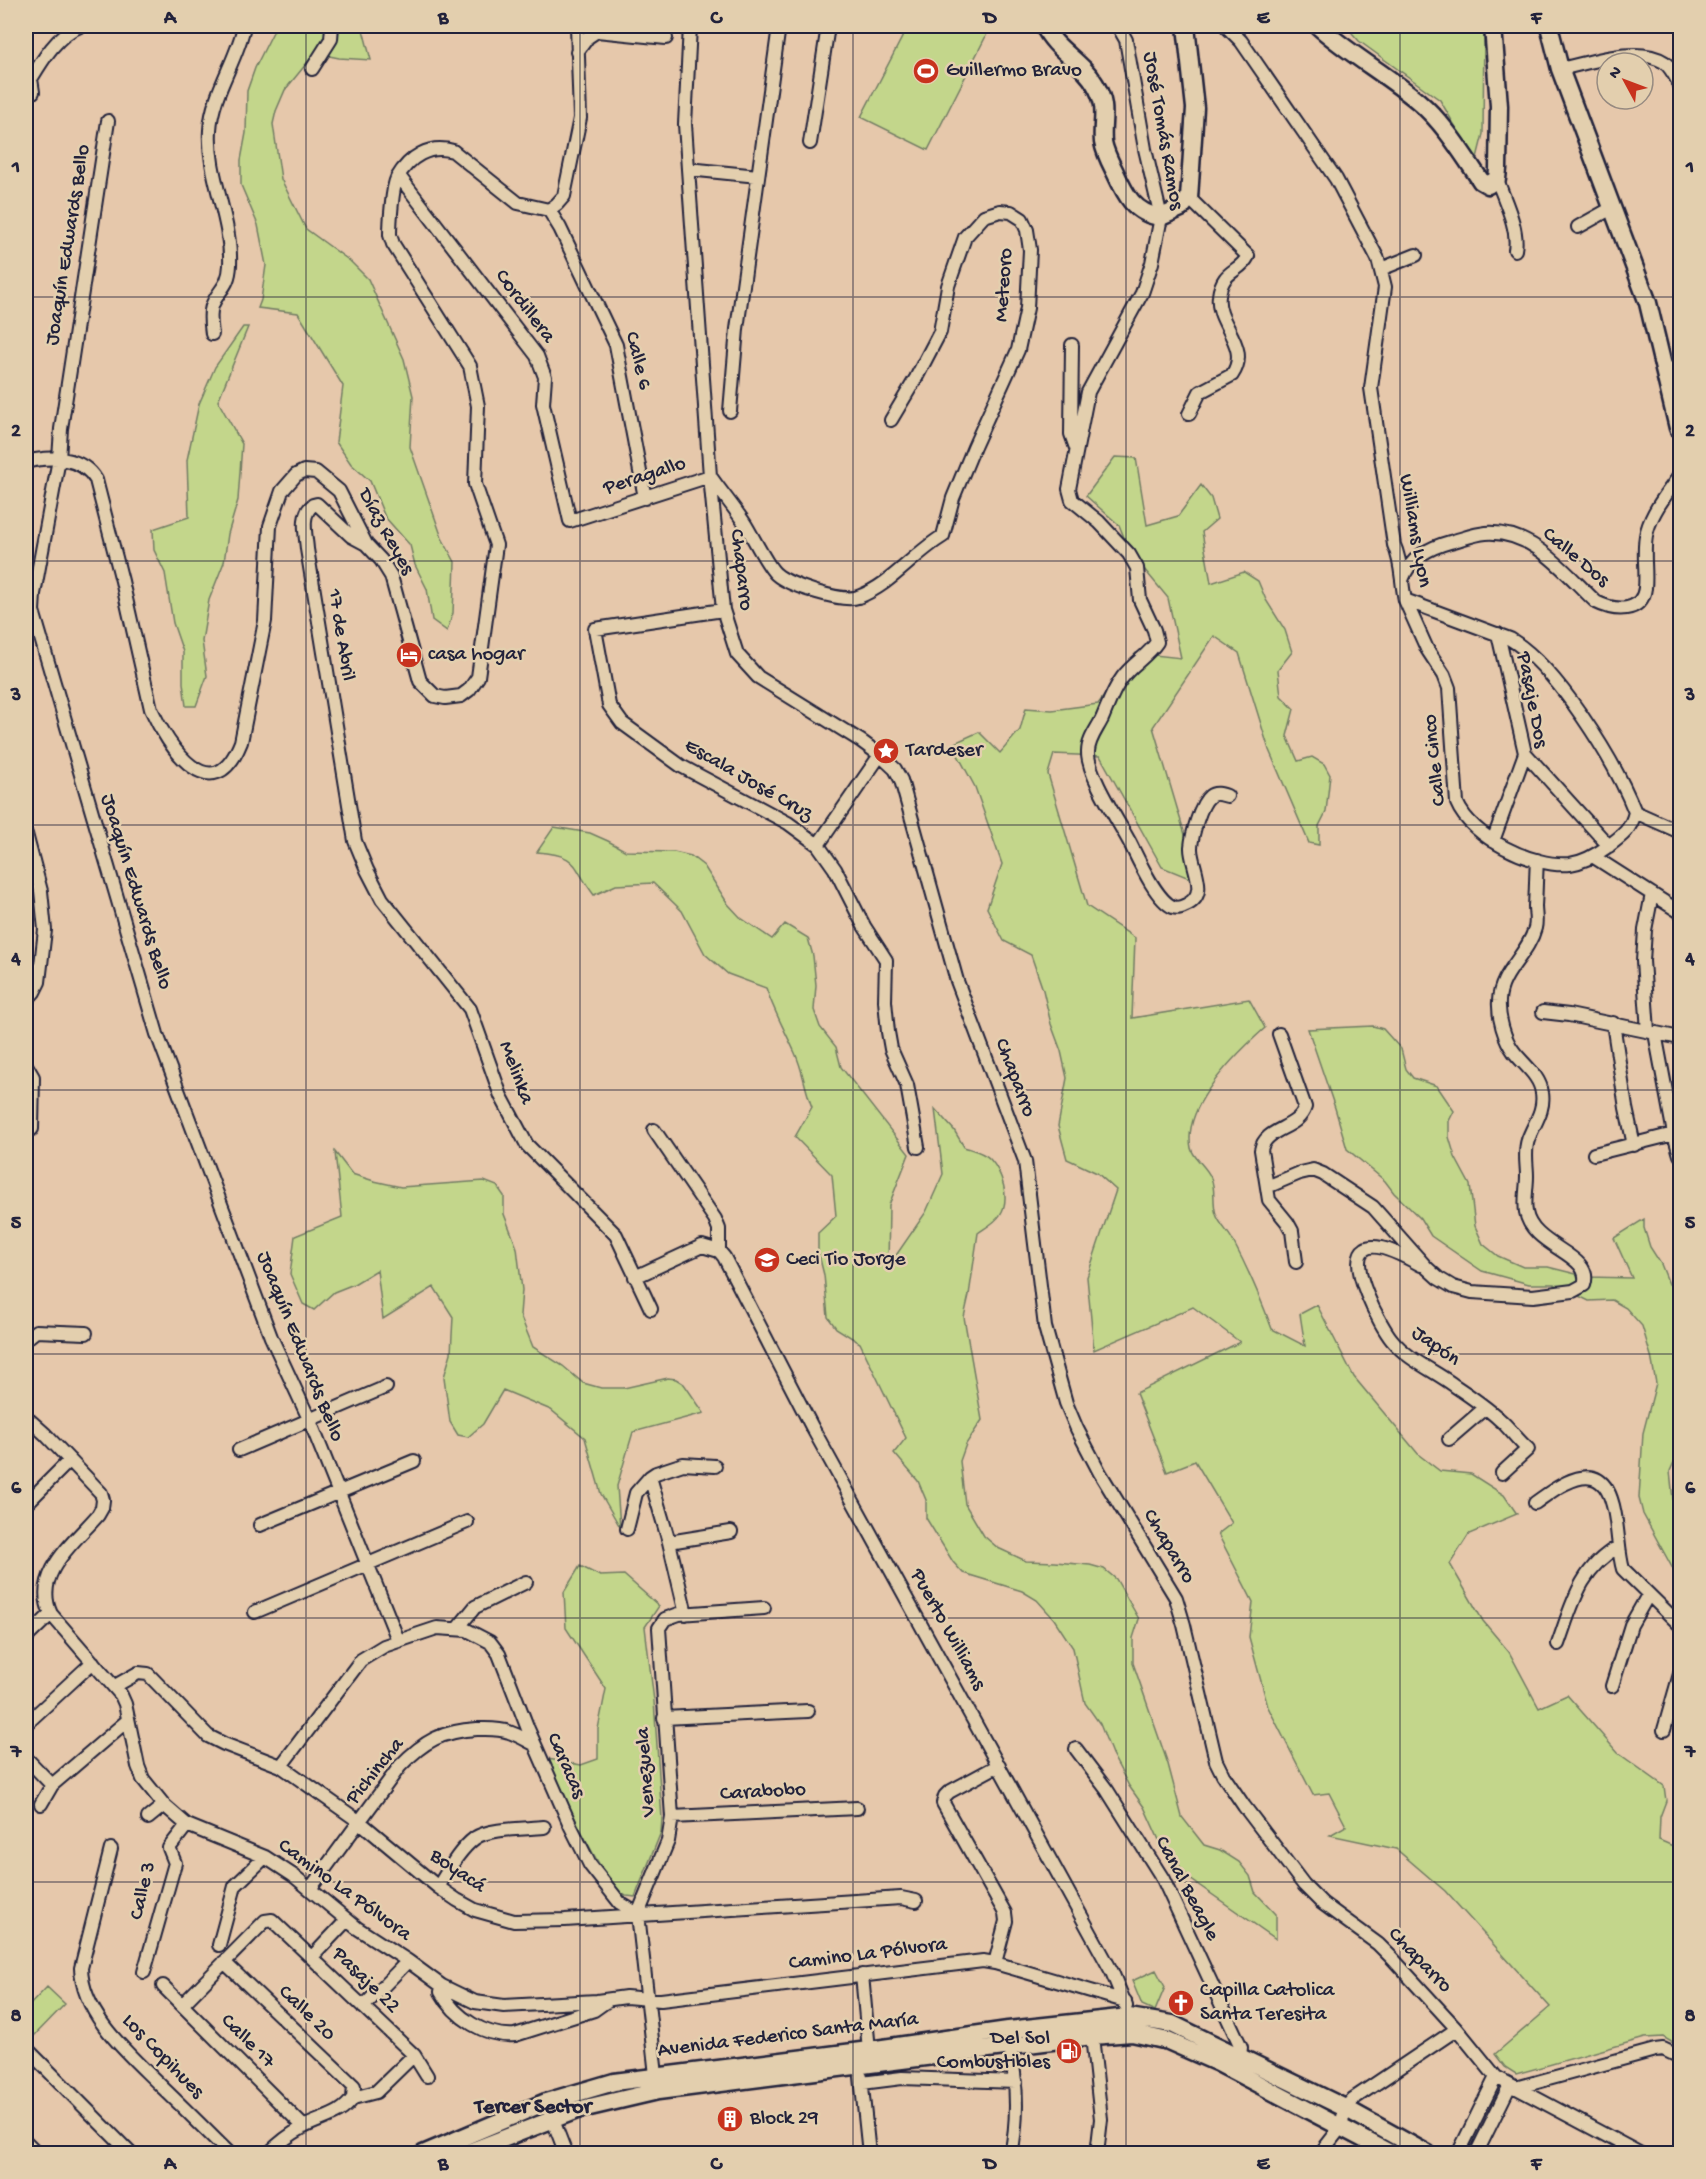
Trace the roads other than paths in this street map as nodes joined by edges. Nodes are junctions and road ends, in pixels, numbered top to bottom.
1 (80, 26) edge
2 (244, 26) edge
3 (332, 26) edge
4 (577, 26) edge
5 (690, 26) edge
6 (779, 26) edge
7 (828, 26) edge
8 (1044, 26) edge
9 (1118, 26) edge
10 (1186, 26) edge
11 (1226, 26) edge
12 (1318, 26) edge
13 (1492, 26) edge
14 (1549, 26) edge
15 (666, 38) dead end
16 (577, 52) junction
17 (312, 69) dead end
18 (1560, 69) junction
19 (1680, 85) edge
20 (33, 92) dead end
21 (108, 121) dead end
22 (810, 143) dead end
23 (688, 169) junction
24 (399, 176) junction
25 (759, 176) junction
26 (1497, 179) junction
27 (1189, 198) junction
28 (1612, 208) junction
29 (549, 210) junction
30 (1161, 218) junction
31 (1578, 227) dead end
32 (1515, 250) dead end
33 (1416, 255) dead end
34 (1381, 269) junction
35 (212, 334) dead end
36 (1072, 345) dead end
37 (1672, 368) edge
38 (730, 411) dead end
39 (1189, 414) dead end
40 (891, 420) dead end
41 (1680, 432) edge
42 (1076, 448) junction
43 (59, 459) junction
44 (26, 462) edge
45 (1680, 474) edge
46 (710, 476) junction
47 (645, 498) junction
48 (570, 520) joint
49 (943, 536) joint
50 (366, 544) junction
51 (1401, 582) junction
52 (1405, 600) junction
53 (723, 610) junction
54 (1498, 634) junction
55 (1525, 753) junction
56 (880, 755) junction
57 (1227, 796) dead end
58 (1635, 812) junction
59 (1680, 832) edge
60 (26, 834) edge
61 (355, 841) joint
62 (1493, 841) junction
63 (818, 845) junction
64 (1609, 846) junction
65 (1594, 857) junction
66 (1537, 860) junction
67 (1652, 894) junction
68 (1680, 912) edge
69 (26, 1001) edge
70 (1543, 1012) dead end
71 (1613, 1023) junction
72 (1652, 1032) junction
73 (1279, 1034) dead end
74 (1680, 1038) edge
75 (26, 1065) edge
76 (32, 1130) dead end
77 (654, 1130) dead end
78 (1674, 1134) junction
79 (1634, 1144) junction
80 (918, 1147) dead end
81 (1594, 1154) dead end
82 (1680, 1155) edge
83 (1267, 1186) junction
84 (719, 1251) junction
85 (1296, 1262) dead end
86 (1427, 1268) junction
87 (635, 1277) junction
88 (651, 1309) dead end
89 (86, 1333) dead end
90 (26, 1340) edge
91 (386, 1387) dead end
92 (1485, 1408) junction
93 (26, 1417) edge
94 (310, 1421) junction
95 (1449, 1439) dead end
96 (239, 1450) dead end
97 (70, 1460) junction
98 (414, 1461) dead end
99 (715, 1466) dead end
100 (1502, 1473) dead end
101 (650, 1477) junction
102 (338, 1494) junction
103 (1535, 1503) dead end
104 (26, 1504) edge
105 (467, 1522) dead end
106 (261, 1525) dead end
107 (627, 1529) dead end
108 (731, 1532) dead end
109 (669, 1542) junction
110 (1618, 1547) junction
111 (368, 1564) junction
112 (526, 1582) dead end
113 (1648, 1595) junction
114 (764, 1608) dead end
115 (255, 1612) dead end
116 (51, 1614) junction
117 (686, 1614) junction
118 (1680, 1625) edge
119 (462, 1629) junction
120 (26, 1638) edge
121 (398, 1640) junction
122 (1558, 1644) dead end
123 (93, 1662) junction
124 (1680, 1674) edge
125 (115, 1686) junction
126 (1612, 1686) dead end
127 (808, 1711) dead end
128 (663, 1718) junction
129 (128, 1720) junction
130 (26, 1724) edge
131 (1664, 1730) dead end
132 (534, 1744) junction
133 (1076, 1749) dead end
134 (26, 1758) edge
135 (999, 1765) junction
136 (280, 1766) junction
137 (52, 1785) junction
138 (41, 1804) dead end
139 (164, 1805) junction
140 (857, 1808) dead end
141 (672, 1817) junction
142 (148, 1818) dead end
143 (360, 1822) junction
144 (187, 1825) junction
145 (544, 1827) dead end
146 (111, 1849) dead end
147 (265, 1857) junction
148 (438, 1887) junction
149 (310, 1889) junction
150 (916, 1901) dead end
151 (638, 1914) junction
152 (347, 1920) junction
153 (219, 1946) dead end
154 (312, 1957) junction
155 (408, 1961) junction
156 (224, 1962) junction
157 (995, 1963) junction
158 (144, 1972) dead end
159 (862, 1975) junction
160 (163, 1986) dead end
161 (442, 1986) junction
162 (612, 1998) junction
163 (648, 2000) junction
164 (182, 2005) junction
165 (363, 2007) junction
166 (1129, 2017) junction
167 (1457, 2029) junction
168 (1092, 2036) junction
169 (1010, 2047) junction
170 (26, 2048) edge
171 (414, 2055) junction
172 (1240, 2057) junction
173 (1680, 2057) edge
174 (862, 2063) junction
175 (427, 2076) dead end
176 (1496, 2077) junction
177 (1016, 2082) junction
178 (657, 2083) junction
179 (1513, 2086) junction
180 (354, 2098) junction
181 (550, 2110) junction
182 (1343, 2118) junction
183 (304, 2127) junction
184 (26, 2142) edge
185 (1011, 2152) edge
186 (38, 2154) edge
187 (131, 2154) edge
188 (230, 2154) edge
189 (268, 2154) edge
190 (423, 2154) edge
191 (464, 2154) edge
192 (566, 2154) edge
193 (869, 2154) edge
194 (984, 2154) edge
195 (1097, 2154) edge
196 (1320, 2154) edge
197 (1392, 2154) edge
198 (1428, 2154) edge
199 (1458, 2154) edge
200 (1476, 2154) edge
201 (1641, 2154) edge

1 - 20 street
2 - 35 street
3 - 17 street
4 - 16 street
5 - 23 street, Chaparro
6 - 25 street
7 - 22 street
8 - 30 main road
9 - 30 street, José Tomás Ramos
10 - 27 main road
11 - 34 street, Williams Lyon
12 - 26 main road
13 - 26 main road
14 - 18 main road
15 - 16 street
16 - 29 street
18 - 19 street
18 - 28 main road
21 - 43 street, Joaquín Edwards Bello
23 - 25 street
23 - 46 street, Chaparro
24 - 29 street
24 - 48 street, Cordillera
24 - 50 street, Díaz Reyes
25 - 38 street
26 - 32 street
27 - 30 main road
27 - 39 street
28 - 31 street
28 - 37 main road
29 - 47 street, Calle 6
30 - 42 street, José Tomás Ramos
33 - 34 street
34 - 51 street, Williams Lyon
36 - 42 street
37 - 41 main road
40 - 49 street, Meteoro
42 - 57 street, José Tomás Ramos
43 - 44 street, Díaz Reyes
43 - 50 street, Díaz Reyes
43 - 94 street, Joaquín Edwards Bello
45 - 51 street, Calle Dos
46 - 47 street, Peragallo
46 - 49 street, Peragallo
46 - 53 street, Chaparro
47 - 48 street, Peragallo
50 - 61 street, 17 de Abril
51 - 52 street, Williams Lyon
52 - 54 street, Williams Lyon
52 - 62 street, Calle Cinco
53 - 56 street, Chaparro
53 - 63 street, Escala José Cruz
54 - 55 street, Pasaje Dos
54 - 58 street, Williams Lyon
55 - 62 street, Pasaje Dos
55 - 64 street
56 - 63 street
56 - 167 street, Chaparro
58 - 59 street
58 - 64 street
60 - 69 street
61 - 87 street, Melinka
62 - 66 street, Calle Cinco
63 - 80 street, Escala José Cruz
64 - 65 street
65 - 66 street, Calle Cinco
65 - 67 street
66 - 86 street
67 - 68 street
67 - 72 street
70 - 71 street
71 - 72 street
71 - 79 street
72 - 74 street
72 - 78 street
73 - 83 street
75 - 76 street
77 - 84 street
78 - 79 street
78 - 82 street
79 - 81 street
83 - 85 street
83 - 86 street
84 - 87 street
84 - 135 street, Puerto Williams
86 - 92 street, Japón
87 - 88 street, Melinka
89 - 90 street
91 - 94 street
92 - 95 street
92 - 100 street, Japón
93 - 97 street
94 - 96 street
94 - 102 street, Joaquín Edwards Bello
97 - 104 street
97 - 116 street
98 - 102 street
99 - 101 street
101 - 107 street
101 - 109 street
102 - 106 street
102 - 111 street, Joaquín Edwards Bello
103 - 110 street
105 - 111 street
108 - 109 street
109 - 117 street
110 - 113 street
110 - 122 street
111 - 115 street
111 - 121 street, Joaquín Edwards Bello
112 - 119 street
113 - 118 street
113 - 126 street
114 - 117 street
116 - 120 street
116 - 123 street, Camino La Pólvora
117 - 128 street, Venezuela
119 - 121 street
119 - 132 street, Caracas
121 - 136 street
123 - 125 street, Camino La Pólvora
123 - 130 street
124 - 131 street
125 - 129 street, Camino La Pólvora
125 - 136 street, Boyacá
127 - 128 street
128 - 141 street, Venezuela
129 - 137 street
129 - 139 street, Camino La Pólvora
132 - 143 street, Pichincha
132 - 151 street, Caracas
133 - 172 street, Canal Beagle
134 - 137 street
135 - 157 street
135 - 166 street, Puerto Williams
136 - 143 street, Boyacá
137 - 138 street
139 - 142 street
139 - 144 street, Camino La Pólvora
140 - 141 street, Carabobo
141 - 151 street, Venezuela
143 - 148 street, Boyacá
143 - 149 street, Pichincha
144 - 147 street, Camino La Pólvora
144 - 158 street, Calle 3
145 - 148 street
146 - 188 street, Los Copihues
147 - 149 street, Camino La Pólvora
147 - 153 street
148 - 151 street, Boyacá
149 - 152 street, Camino La Pólvora
150 - 151 street, Boyacá
151 - 163 street, Venezuela
152 - 154 street
152 - 155 street, Camino La Pólvora
154 - 156 street, Pasaje 22
154 - 165 street, Pasaje 22
155 - 161 street, Camino La Pólvora
155 - 165 street
156 - 164 street
156 - 180 street, Calle 20
157 - 159 street, Camino La Pólvora
157 - 166 street, Camino La Pólvora
159 - 163 street, Camino La Pólvora
159 - 174 street
160 - 164 street, Calle 17
161 - 162 street, Camino La Pólvora
161 - 162 street, Camino La Pólvora
162 - 163 street, Camino La Pólvora
163 - 178 street, Venezuela
164 - 183 street, Calle 17
165 - 171 street, Pasaje 22
166 - 168 main road, Avenida Federico Santa María
166 - 172 main road, Avenida Federico Santa María
166 - 174 main road, Avenida Federico Santa María
166 - 182 main road, Avenida Federico Santa María
167 - 176 street, Chaparro
167 - 182 street
168 - 169 main road, Avenida Federico Santa María
168 - 195 street
169 - 174 main road, Avenida Federico Santa María
169 - 177 street
170 - 187 street
171 - 175 street, Pasaje 22
171 - 180 street
172 - 182 main road, Avenida Federico Santa María
173 - 179 street
174 - 177 street
174 - 178 main road, Avenida Federico Santa María
174 - 193 street
176 - 179 street, Chaparro
176 - 199 street
177 - 185 street
178 - 181 main road, Avenida Federico Santa María
179 - 200 street
179 - 201 street, Chaparro
180 - 183 street
181 - 190 main road, Avenida Federico Santa María
181 - 191 main road, Avenida Federico Santa María
181 - 192 street
182 - 196 street
182 - 197 main road, Avenida Federico Santa María
182 - 198 main road, Avenida Federico Santa María
183 - 189 street
184 - 186 street
185 - 194 street

